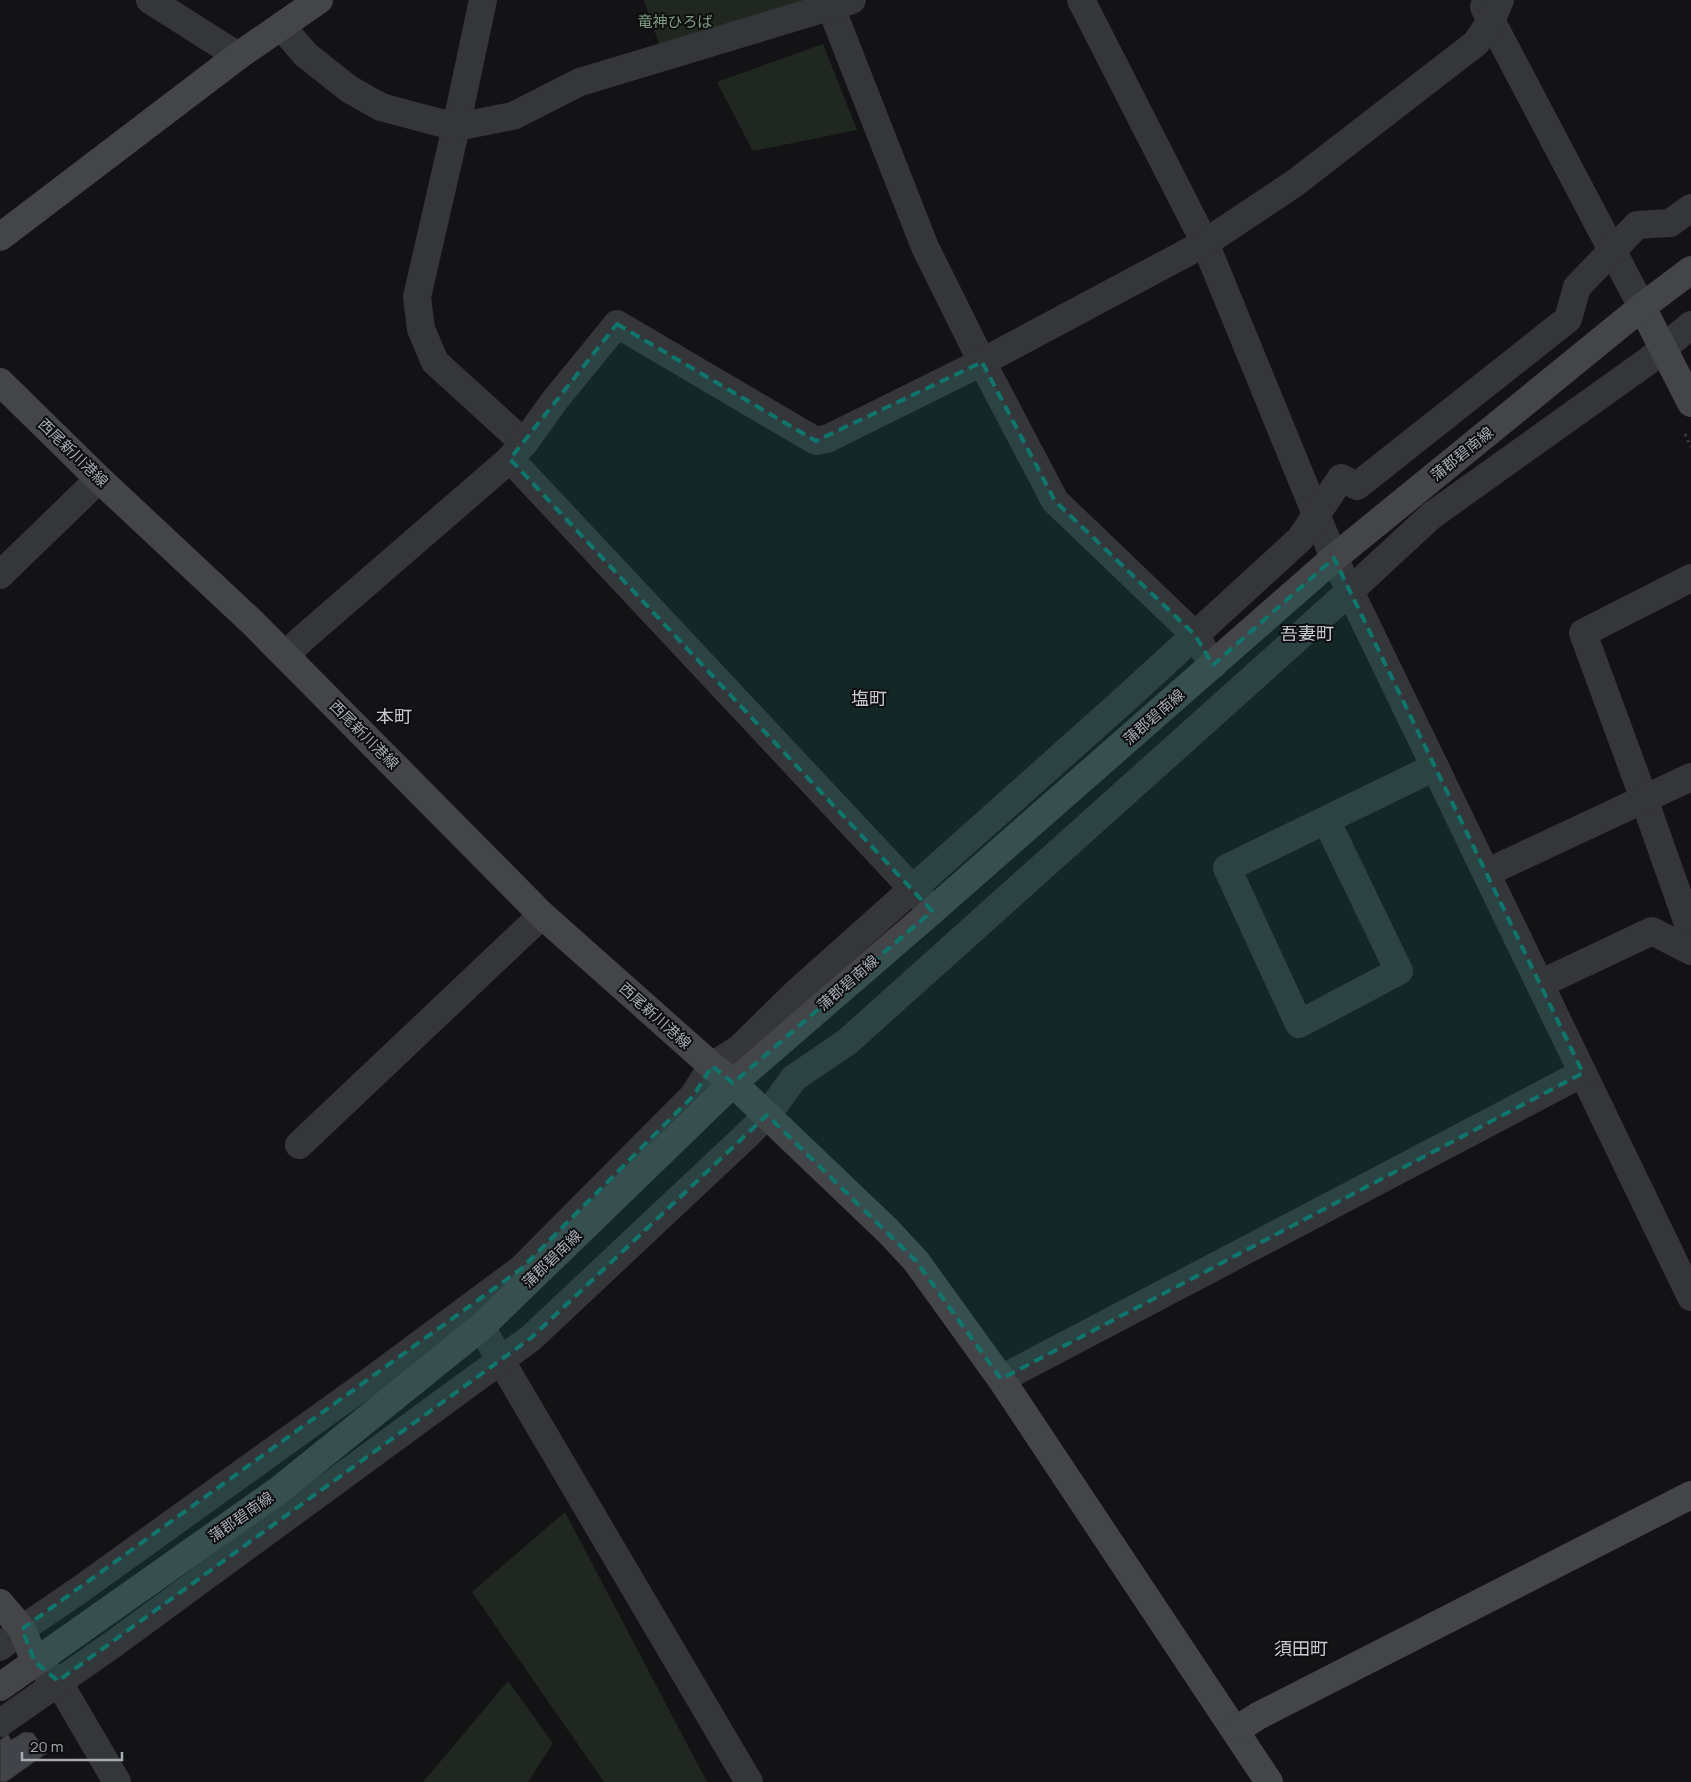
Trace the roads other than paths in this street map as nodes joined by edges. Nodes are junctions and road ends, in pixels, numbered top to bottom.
1 (150, 0) edge
2 (319, 0) edge
3 (483, 0) edge
4 (1081, 0) edge
5 (837, 2) edge
6 (1491, 7) edge
7 (281, 26) junction
8 (238, 56) junction
9 (456, 127) junction
10 (1691, 208) edge
11 (0, 237) edge
12 (1205, 243) junction
13 (1612, 251) junction
14 (1691, 270) edge
15 (1642, 307) junction
16 (1691, 324) edge
17 (1663, 349) junction
18 (982, 362) junction
19 (0, 382) edge
20 (1691, 403) edge
21 (517, 451) junction
22 (99, 480) junction
23 (1317, 514) junction
24 (1334, 558) junction
25 (0, 575) edge
26 (1691, 578) edge
27 (1350, 591) junction
28 (1195, 636) junction
29 (286, 655) junction
30 (1213, 665) junction
31 (1435, 767) junction
32 (1691, 777) edge
33 (1644, 799) junction
34 (1326, 820) junction
35 (1486, 873) junction
36 (914, 889) junction
37 (932, 911) junction
38 (542, 915) junction
39 (1691, 932) edge
40 (1691, 951) edge
41 (1540, 984) junction
42 (712, 1066) junction
43 (1583, 1072) junction
44 (733, 1083) junction
45 (767, 1115) junction
46 (299, 1145) dead end
47 (1691, 1297) edge
48 (481, 1327) junction
49 (501, 1360) junction
50 (1001, 1379) junction
51 (1691, 1495) edge
52 (0, 1603) edge
53 (22, 1629) junction
54 (0, 1647) edge
55 (34, 1662) junction
56 (58, 1681) junction
57 (0, 1687) edge
58 (0, 1722) edge
59 (1236, 1730) junction
60 (117, 1782) edge
61 (749, 1782) edge
62 (1269, 1782) edge

1 - 8 street
2 - 7 main road
3 - 9 street
4 - 12 street
5 - 9 street
5 - 18 street
6 - 12 street
6 - 13 street
7 - 8 main road
7 - 9 street
8 - 11 main road
9 - 21 street
10 - 13 street
12 - 18 street
12 - 23 street
13 - 15 street
13 - 23 street
14 - 15 main road, 蒲郡碧南線
15 - 17 main road
15 - 24 main road, 蒲郡碧南線
16 - 17 street
17 - 20 main road
17 - 27 street
18 - 21 street
18 - 28 street
19 - 22 main road, 西尾新川港線
21 - 29 street
21 - 36 street
22 - 25 street
22 - 29 main road, 西尾新川港線
23 - 24 street
23 - 28 street
24 - 27 street
24 - 30 main road, 蒲郡碧南線
26 - 33 street
27 - 31 street
27 - 45 street
28 - 30 street
28 - 36 street
29 - 38 main road, 西尾新川港線
30 - 37 main road, 蒲郡碧南線
31 - 34 street
31 - 35 street
32 - 33 street
33 - 35 street
33 - 39 street
34 - 34 street
35 - 41 street
36 - 37 street
36 - 42 street
37 - 44 main road, 蒲郡碧南線
38 - 42 main road, 西尾新川港線
38 - 46 street
40 - 41 street
41 - 43 street
42 - 44 main road, 西尾新川港線
42 - 53 street
43 - 47 street
43 - 50 street
44 - 45 main road, 西尾新川港線
44 - 48 main road, 蒲郡碧南線
45 - 49 street
45 - 50 main road, 西尾新川港線
48 - 49 street
48 - 55 main road, 蒲郡碧南線
49 - 56 street
49 - 61 street
50 - 59 main road, 西尾新川港線
51 - 59 main road
52 - 53 main road
53 - 54 street
53 - 55 main road
55 - 56 street
55 - 57 main road, 蒲郡碧南線
56 - 58 street
56 - 60 street
59 - 62 main road, 西尾新川港線

